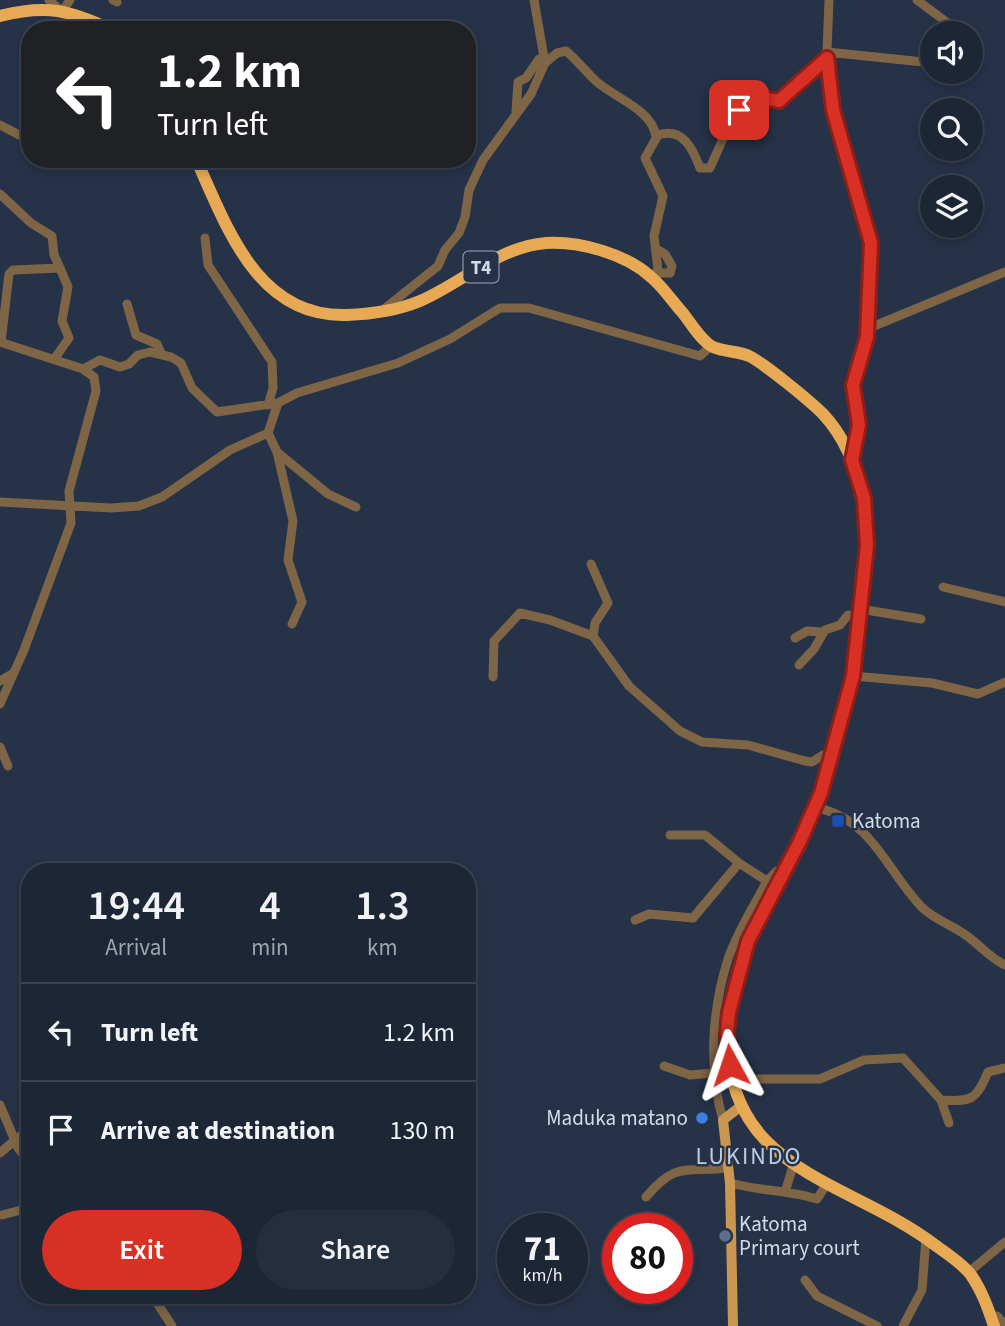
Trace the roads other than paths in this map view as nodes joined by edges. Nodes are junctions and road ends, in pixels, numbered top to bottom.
1 (534, 0) edge
2 (830, 0) edge
3 (917, 0) edge
4 (60, 5) edge
5 (0, 16) edge
6 (93, 21) edge
7 (945, 21) edge
8 (827, 55) junction
9 (920, 62) edge
10 (545, 63) junction
11 (516, 111) junction
12 (0, 125) edge
13 (21, 135) edge
14 (656, 137) junction
15 (200, 168) edge
16 (0, 194) edge
17 (205, 238) dead end
18 (60, 268) junction
19 (1005, 272) edge
20 (654, 276) junction
21 (127, 304) dead end
22 (378, 314) junction
23 (867, 329) junction
24 (0, 342) edge
25 (711, 346) junction
26 (161, 353) junction
27 (55, 358) junction
28 (83, 369) junction
29 (273, 404) junction
30 (268, 433) junction
31 (277, 452) junction
32 (852, 460) junction
33 (0, 502) edge
34 (68, 507) junction
35 (356, 507) dead end
36 (591, 564) dead end
37 (943, 587) dead end
38 (1005, 602) edge
39 (860, 613) junction
40 (921, 620) dead end
41 (292, 624) dead end
42 (822, 632) junction
43 (593, 636) junction
44 (795, 638) dead end
45 (799, 665) dead end
46 (14, 673) junction
47 (853, 676) junction
48 (493, 677) dead end
49 (0, 681) edge
50 (1005, 682) edge
51 (0, 704) edge
52 (0, 747) edge
53 (831, 756) junction
54 (8, 766) dead end
55 (815, 807) junction
56 (670, 835) dead end
57 (739, 863) junction
58 (786, 868) junction
59 (767, 881) junction
60 (635, 920) dead end
61 (1005, 965) edge
62 (664, 1066) dead end
63 (1005, 1068) edge
64 (715, 1073) junction
65 (734, 1079) junction
66 (941, 1100) junction
67 (0, 1105) edge
68 (741, 1106) junction
69 (723, 1120) junction
70 (949, 1123) dead end
71 (21, 1136) edge
72 (15, 1140) junction
73 (21, 1149) edge
74 (0, 1153) edge
75 (793, 1166) junction
76 (728, 1168) junction
77 (730, 1183) junction
78 (826, 1185) junction
79 (786, 1189) junction
80 (646, 1197) dead end
81 (21, 1210) edge
82 (2, 1215) edge
83 (926, 1238) junction
84 (1005, 1242) edge
85 (969, 1272) junction
86 (805, 1280) dead end
87 (158, 1304) edge
88 (992, 1321) edge
89 (1005, 1325) edge
90 (172, 1326) edge
91 (733, 1326) edge
92 (877, 1326) edge
93 (903, 1326) edge

1 - 10 street
2 - 8 street
3 - 7 street
4 - 5 highway
4 - 6 highway
8 - 9 street
8 - 14 street
8 - 23 street
10 - 11 street
10 - 11 street
10 - 14 street
11 - 22 street
12 - 13 street
14 - 20 street
15 - 22 highway, T4
16 - 18 street
17 - 29 street
18 - 24 street
18 - 27 street
19 - 23 street
20 - 22 highway, T4
20 - 25 highway, T4
21 - 26 street
23 - 32 street
24 - 27 street
25 - 29 street
25 - 32 highway
26 - 28 street
26 - 29 street
27 - 28 street
28 - 34 street
29 - 30 street
30 - 31 street
30 - 34 street
31 - 35 street
31 - 41 street
32 - 39 highway
33 - 34 street
34 - 46 street
36 - 43 street
37 - 38 street
39 - 40 street
39 - 42 street
39 - 47 highway
42 - 44 street
42 - 45 street
43 - 48 street
43 - 53 street
46 - 49 street
46 - 51 street
47 - 50 street
47 - 53 highway
52 - 54 street
53 - 55 highway
55 - 58 highway
55 - 61 street
56 - 57 street
57 - 59 street
57 - 60 street
58 - 59 street
58 - 65 highway
59 - 64 street
62 - 64 street
63 - 66 street
64 - 69 street
65 - 66 street
65 - 68 highway
66 - 70 street
67 - 72 street
68 - 69 main road
68 - 75 highway
69 - 76 main road
71 - 72 street
72 - 73 street
72 - 74 street
75 - 78 highway
75 - 79 street
76 - 77 main road
76 - 80 street
77 - 79 street
77 - 91 main road
78 - 79 street
78 - 83 highway
81 - 82 street
83 - 85 highway
83 - 93 street
84 - 85 street
85 - 88 highway
86 - 92 street
87 - 90 street
88 - 89 street

